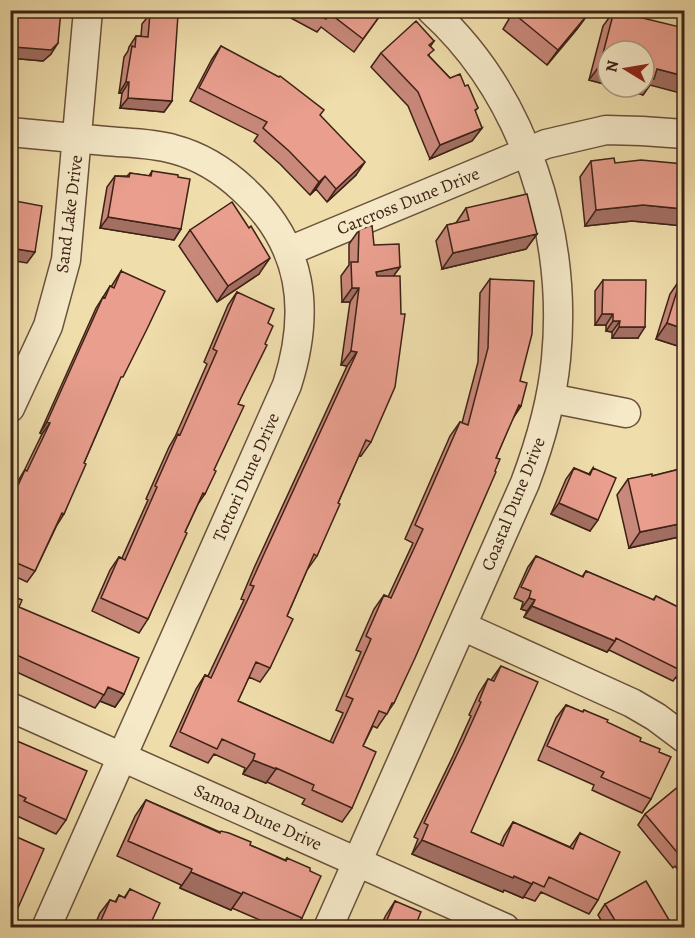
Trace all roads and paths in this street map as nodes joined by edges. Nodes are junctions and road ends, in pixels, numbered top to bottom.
1 (88, 10) edge
2 (431, 10) edge
3 (10, 132) edge
4 (684, 134) edge
5 (78, 138) junction
6 (527, 152) junction
7 (289, 251) junction
8 (550, 398) junction
9 (10, 408) edge
10 (626, 413) dead end
11 (462, 626) junction
12 (10, 707) edge
13 (684, 738) edge
14 (122, 757) junction
15 (357, 862) junction
16 (46, 927) edge
17 (328, 927) edge
18 (505, 927) edge

1 - 5 street, Sand Lake Drive
2 - 6 street, Coastal Dune Drive
3 - 5 street, Tottori Dune Drive
4 - 6 street, Carcross Dune Drive
5 - 7 street, Tottori Dune Drive
5 - 9 street, Sand Lake Drive
6 - 7 street, Carcross Dune Drive
6 - 8 street, Coastal Dune Drive
7 - 14 street, Tottori Dune Drive
8 - 10 street
8 - 11 street, Coastal Dune Drive
11 - 13 street
11 - 15 street, Coastal Dune Drive
12 - 14 street, Samoa Dune Drive
14 - 15 street, Samoa Dune Drive
14 - 16 street, Tottori Dune Drive
15 - 17 street, Coastal Dune Drive
15 - 18 street, Samoa Dune Drive

